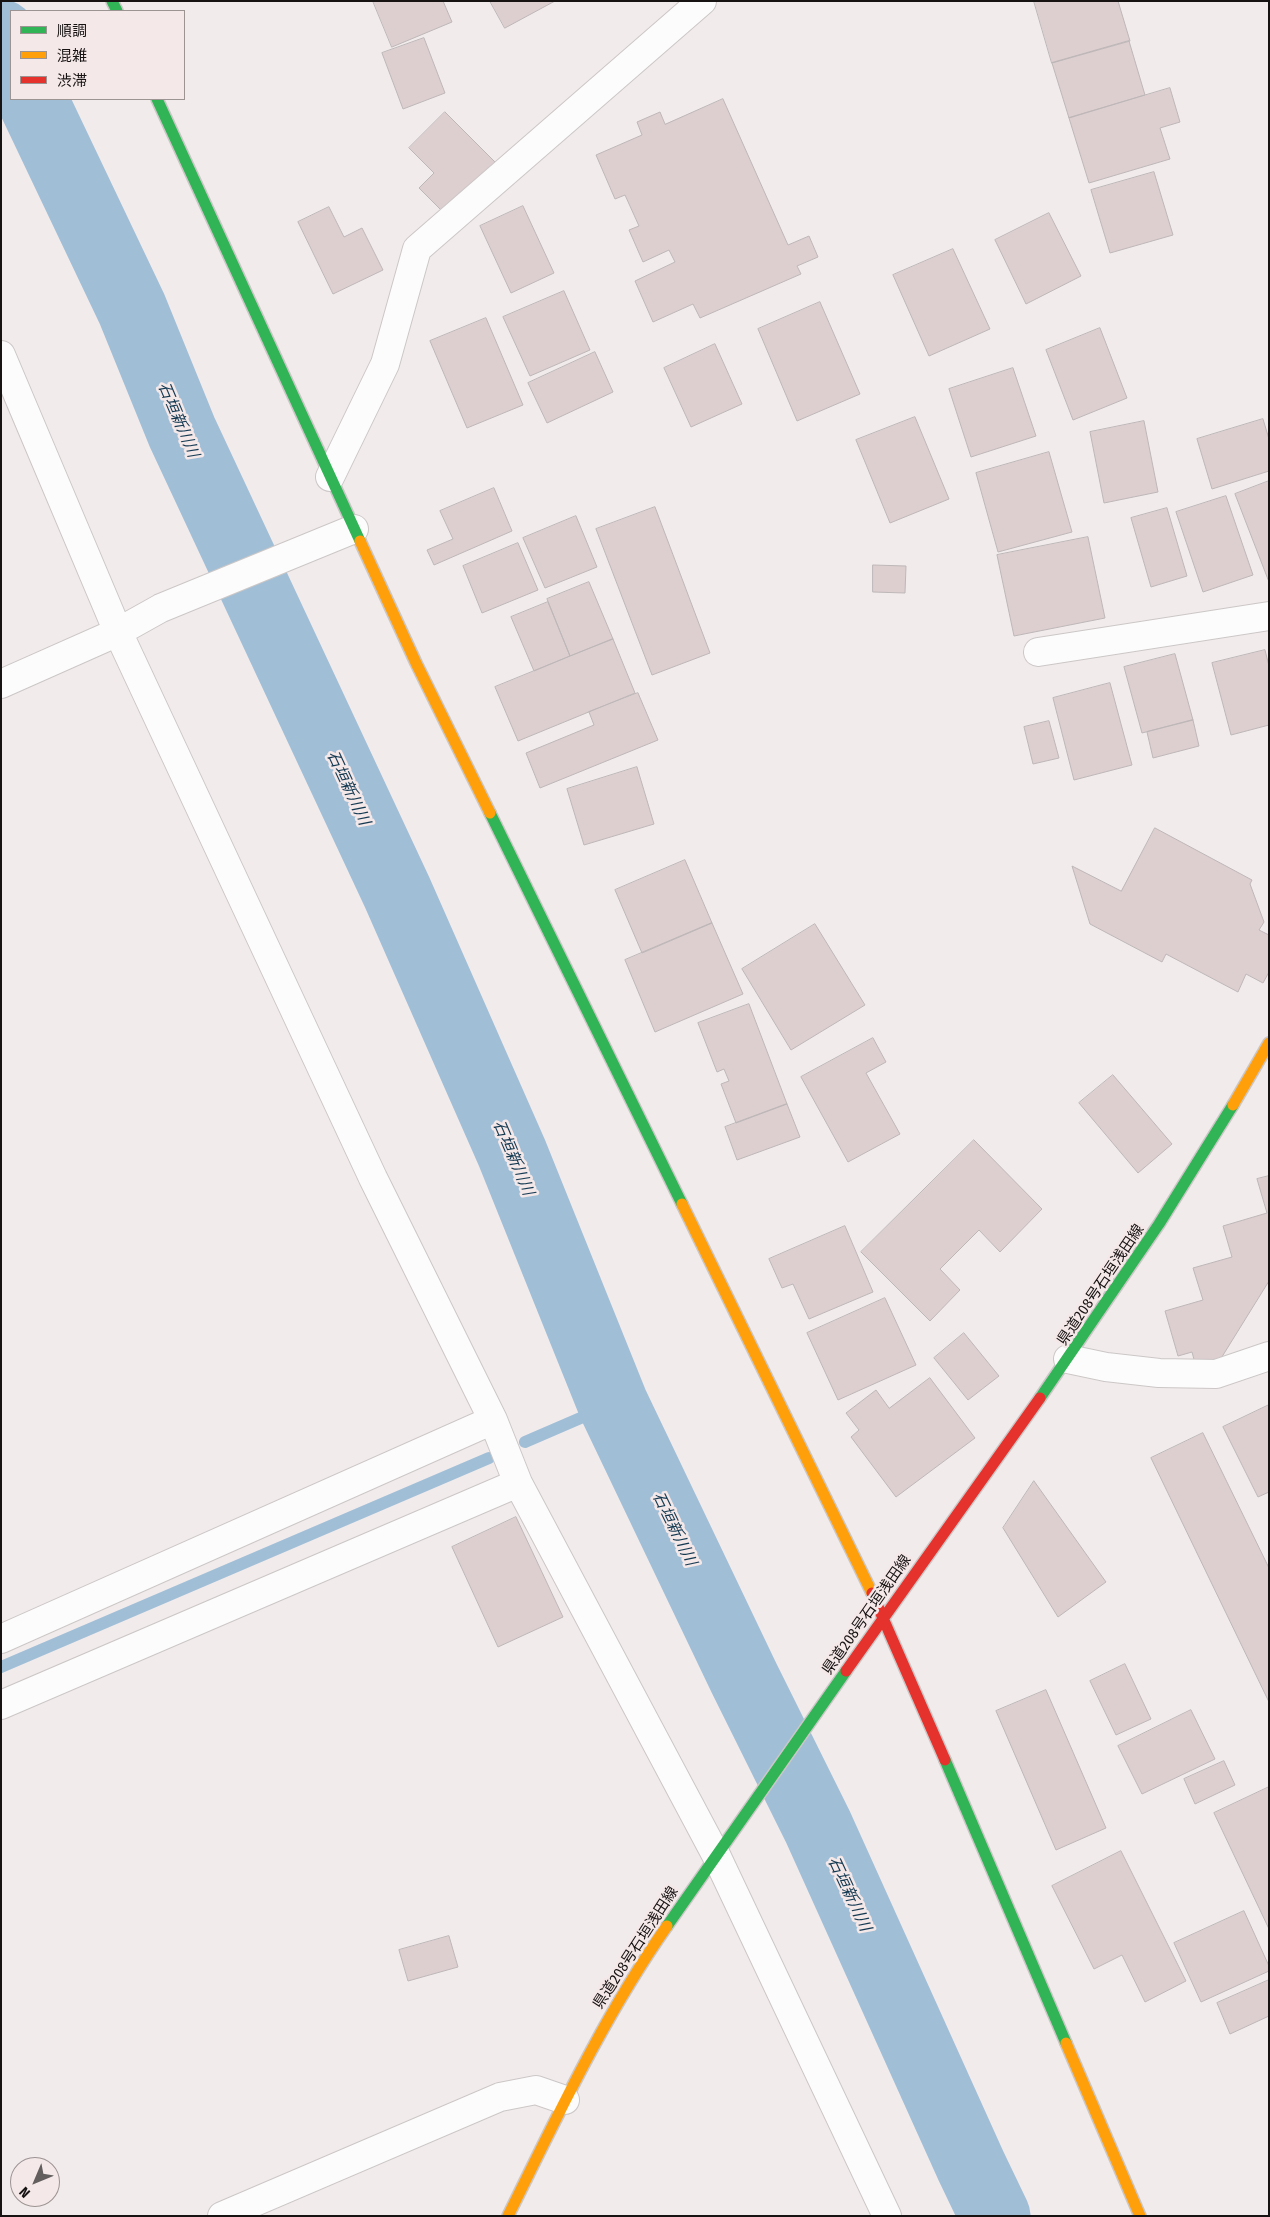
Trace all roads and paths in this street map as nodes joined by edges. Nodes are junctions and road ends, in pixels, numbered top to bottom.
1 (702, 1) edge
2 (157, 100) edge
3 (1, 355) edge
4 (330, 477) junction
5 (354, 530) junction
6 (1269, 616) edge
7 (118, 632) junction
8 (1038, 652) dead end
9 (1, 684) edge
10 (1269, 1043) edge
11 (1269, 1356) edge
12 (1068, 1359) junction
13 (493, 1420) junction
14 (518, 1483) junction
15 (884, 1617) junction
16 (1, 1639) edge
17 (1, 1705) edge
18 (716, 1855) junction
19 (565, 2100) junction
20 (222, 2216) edge
21 (508, 2216) edge
22 (887, 2216) edge
23 (1140, 2216) edge

1 - 4 street
2 - 4 street
3 - 7 street
4 - 5 street
5 - 7 street
5 - 15 street
6 - 8 street
7 - 9 street
7 - 13 street
10 - 12 street, 県道208号石垣浅田線
11 - 12 street
12 - 15 street, 県道208号石垣浅田線
13 - 14 street
13 - 16 street
14 - 17 street
14 - 18 street
15 - 18 street, 県道208号石垣浅田線
15 - 23 street
18 - 19 street, 県道208号石垣浅田線
18 - 22 street
19 - 20 street
19 - 21 street, 県道208号石垣浅田線

